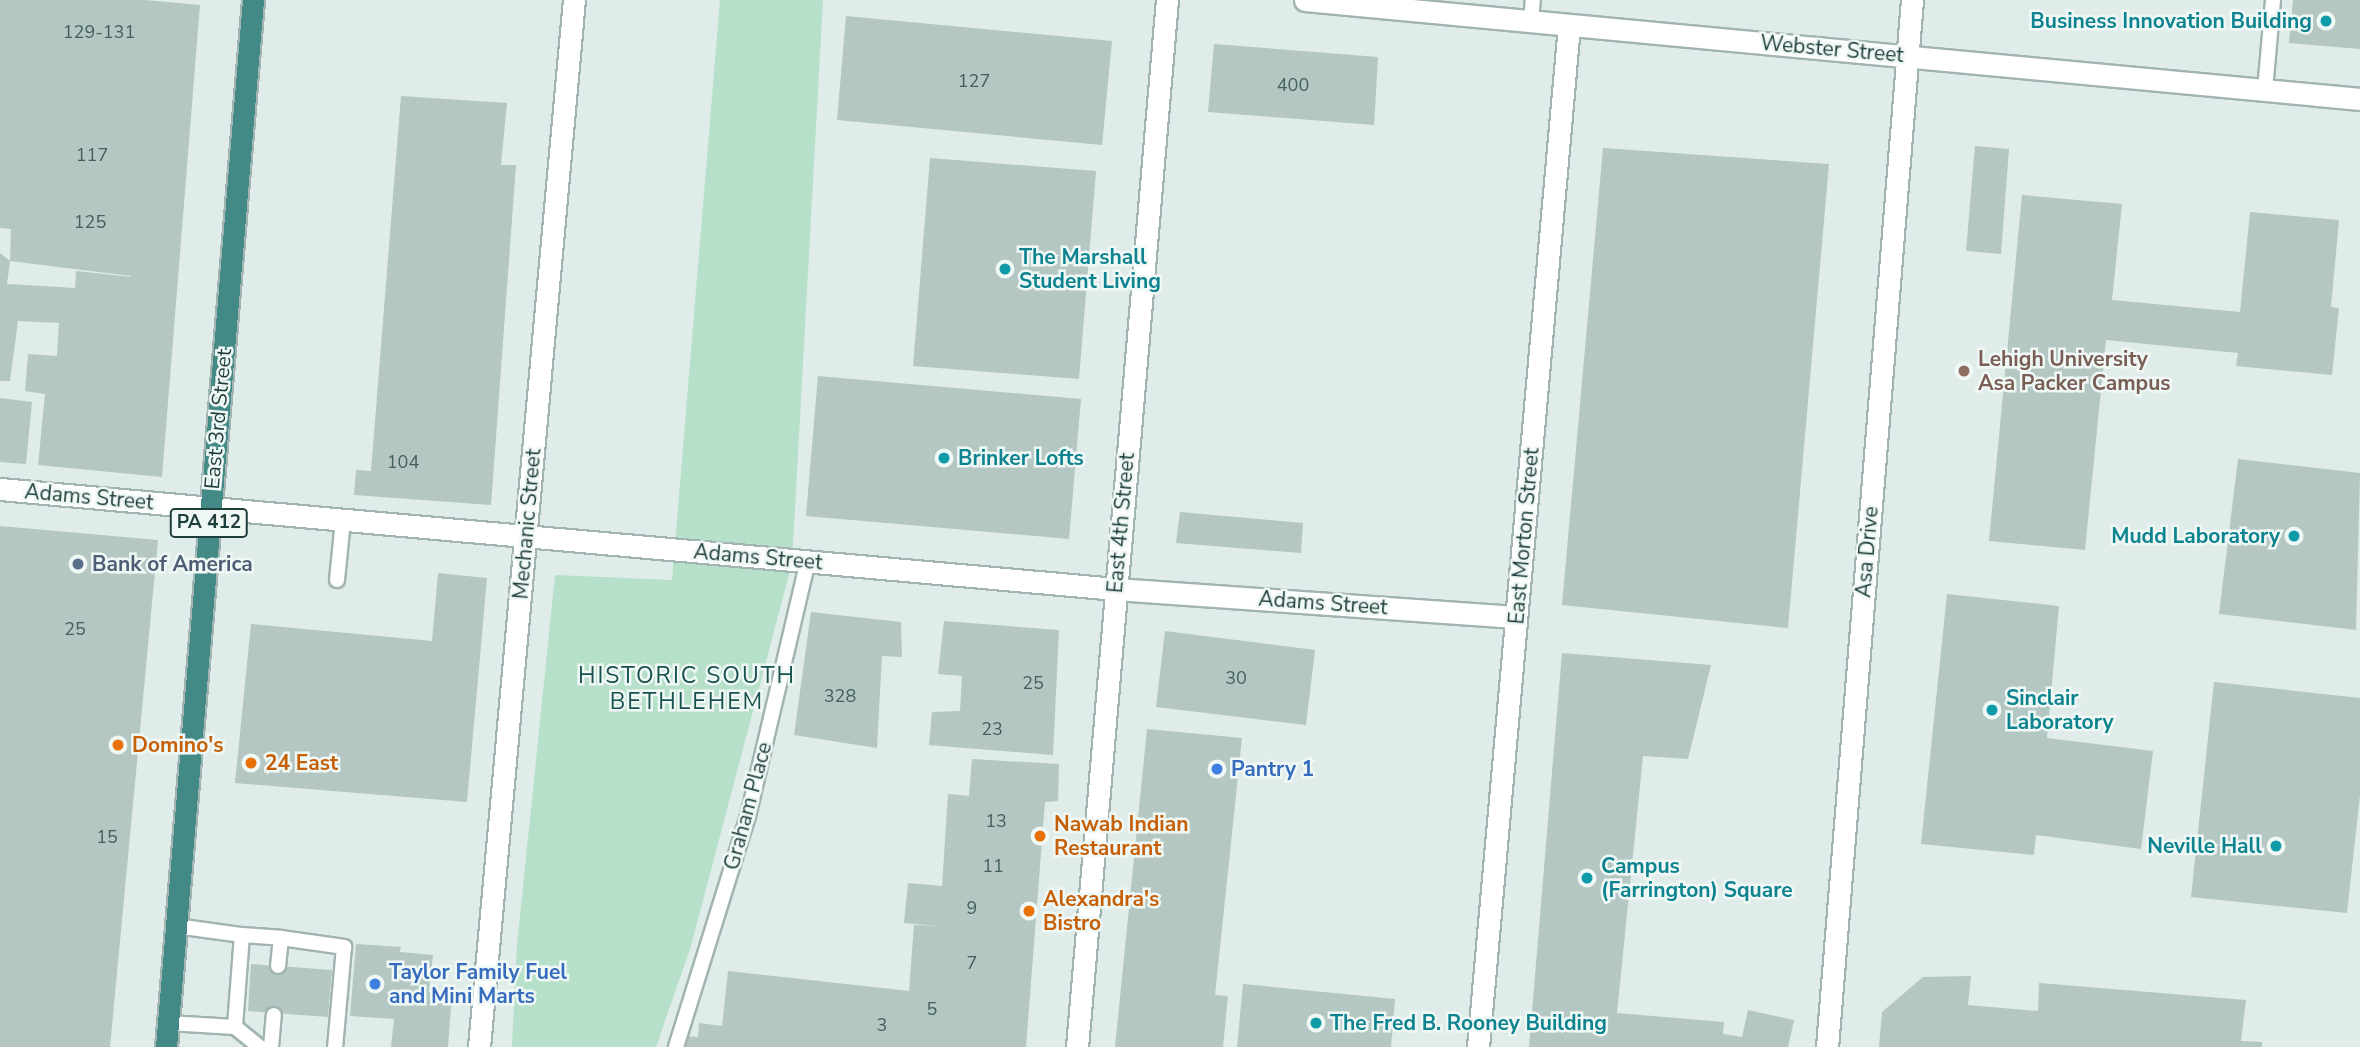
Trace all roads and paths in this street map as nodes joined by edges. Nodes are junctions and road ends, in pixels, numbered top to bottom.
1 (253, 0) edge
2 (574, 0) edge
3 (1167, 0) edge
4 (1304, 0) edge
5 (1912, 0) edge
6 (2273, 0) edge
7 (1532, 11) edge
8 (1569, 25) junction
9 (1907, 56) junction
10 (2265, 90) junction
11 (2360, 99) edge
12 (0, 489) edge
13 (211, 508) junction
14 (343, 520) junction
15 (526, 536) junction
16 (808, 561) junction
17 (337, 580) dead end
18 (1115, 589) junction
19 (1516, 617) junction
20 (176, 926) junction
21 (243, 935) junction
22 (281, 939) junction
23 (278, 966) dead end
24 (274, 1014) dead end
25 (168, 1023) junction
26 (235, 1027) junction
27 (166, 1047) edge
28 (260, 1047) edge
29 (271, 1047) edge
30 (335, 1047) edge
31 (480, 1047) edge
32 (676, 1047) edge
33 (1077, 1047) edge
34 (1478, 1047) edge
35 (1827, 1047) edge

1 - 13 highway, East 3rd Street / PA 412
2 - 15 street, Mechanic Street
3 - 18 street, East 4th Street
4 - 7 street, Webster Street
5 - 9 street, Asa Drive
6 - 10 lane
7 - 8 street, Webster Street
8 - 9 street, Webster Street
8 - 19 street, East Morton Street
9 - 10 street, Webster Street
9 - 35 street, Asa Drive
10 - 11 street, Webster Street
12 - 13 street, Adams Street
13 - 14 street, Adams Street
13 - 20 highway, East 3rd Street / PA 412
14 - 15 street, Adams Street
14 - 17 lane
15 - 16 street, Adams Street
15 - 31 street, Mechanic Street
16 - 18 street, Adams Street
16 - 32 lane, Graham Place
18 - 19 street, Adams Street
18 - 33 street, East 4th Street
19 - 34 street, East Morton Street
20 - 21 lane
20 - 25 highway, East 3rd Street / PA 412
21 - 22 lane
21 - 26 lane
22 - 23 lane
22 - 30 lane
24 - 29 lane
25 - 26 lane
25 - 27 highway, East 3rd Street / PA 412
26 - 28 lane

